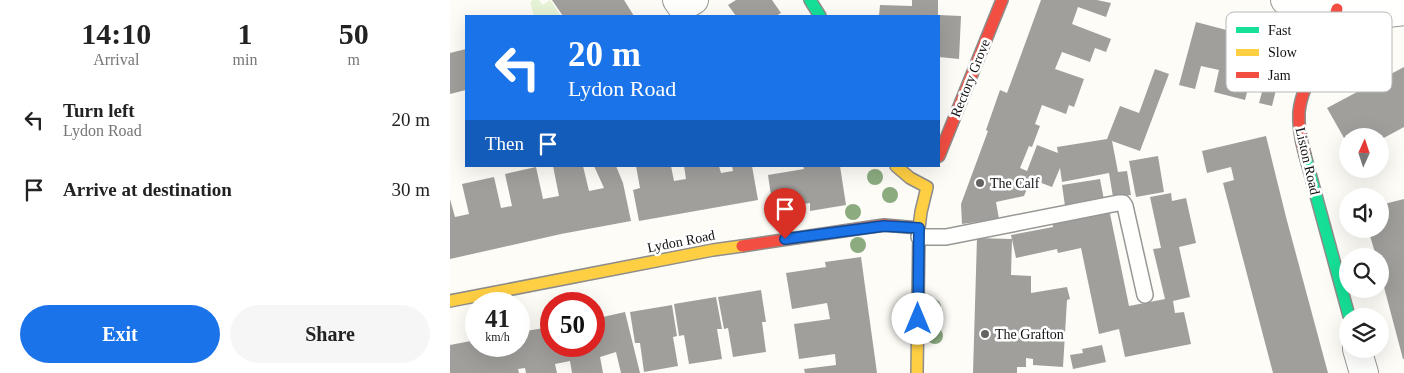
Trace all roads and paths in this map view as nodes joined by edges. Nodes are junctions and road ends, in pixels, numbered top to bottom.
1 (677, 0) edge
2 (694, 0) edge
3 (1002, 0) edge
4 (1298, 1) edge
5 (1337, 9) junction
6 (1336, 12) edge
7 (1361, 12) edge
8 (1306, 92) edge
9 (940, 155) edge
10 (897, 167) edge
11 (933, 172) edge
12 (919, 232) junction
13 (1144, 294) dead end
14 (450, 301) edge
15 (1346, 308) edge
16 (1360, 358) edge
17 (917, 373) edge
18 (1364, 373) edge

1 - 2 street
3 - 9 street, Rectory Grove
4 - 5 street
5 - 6 street, Liston Road
5 - 7 street
8 - 15 street, Liston Road
10 - 11 street
11 - 12 street, Rectory Grove
12 - 13 lane
12 - 14 street, Lydon Road
12 - 17 street, Rectory Grove
16 - 18 street

